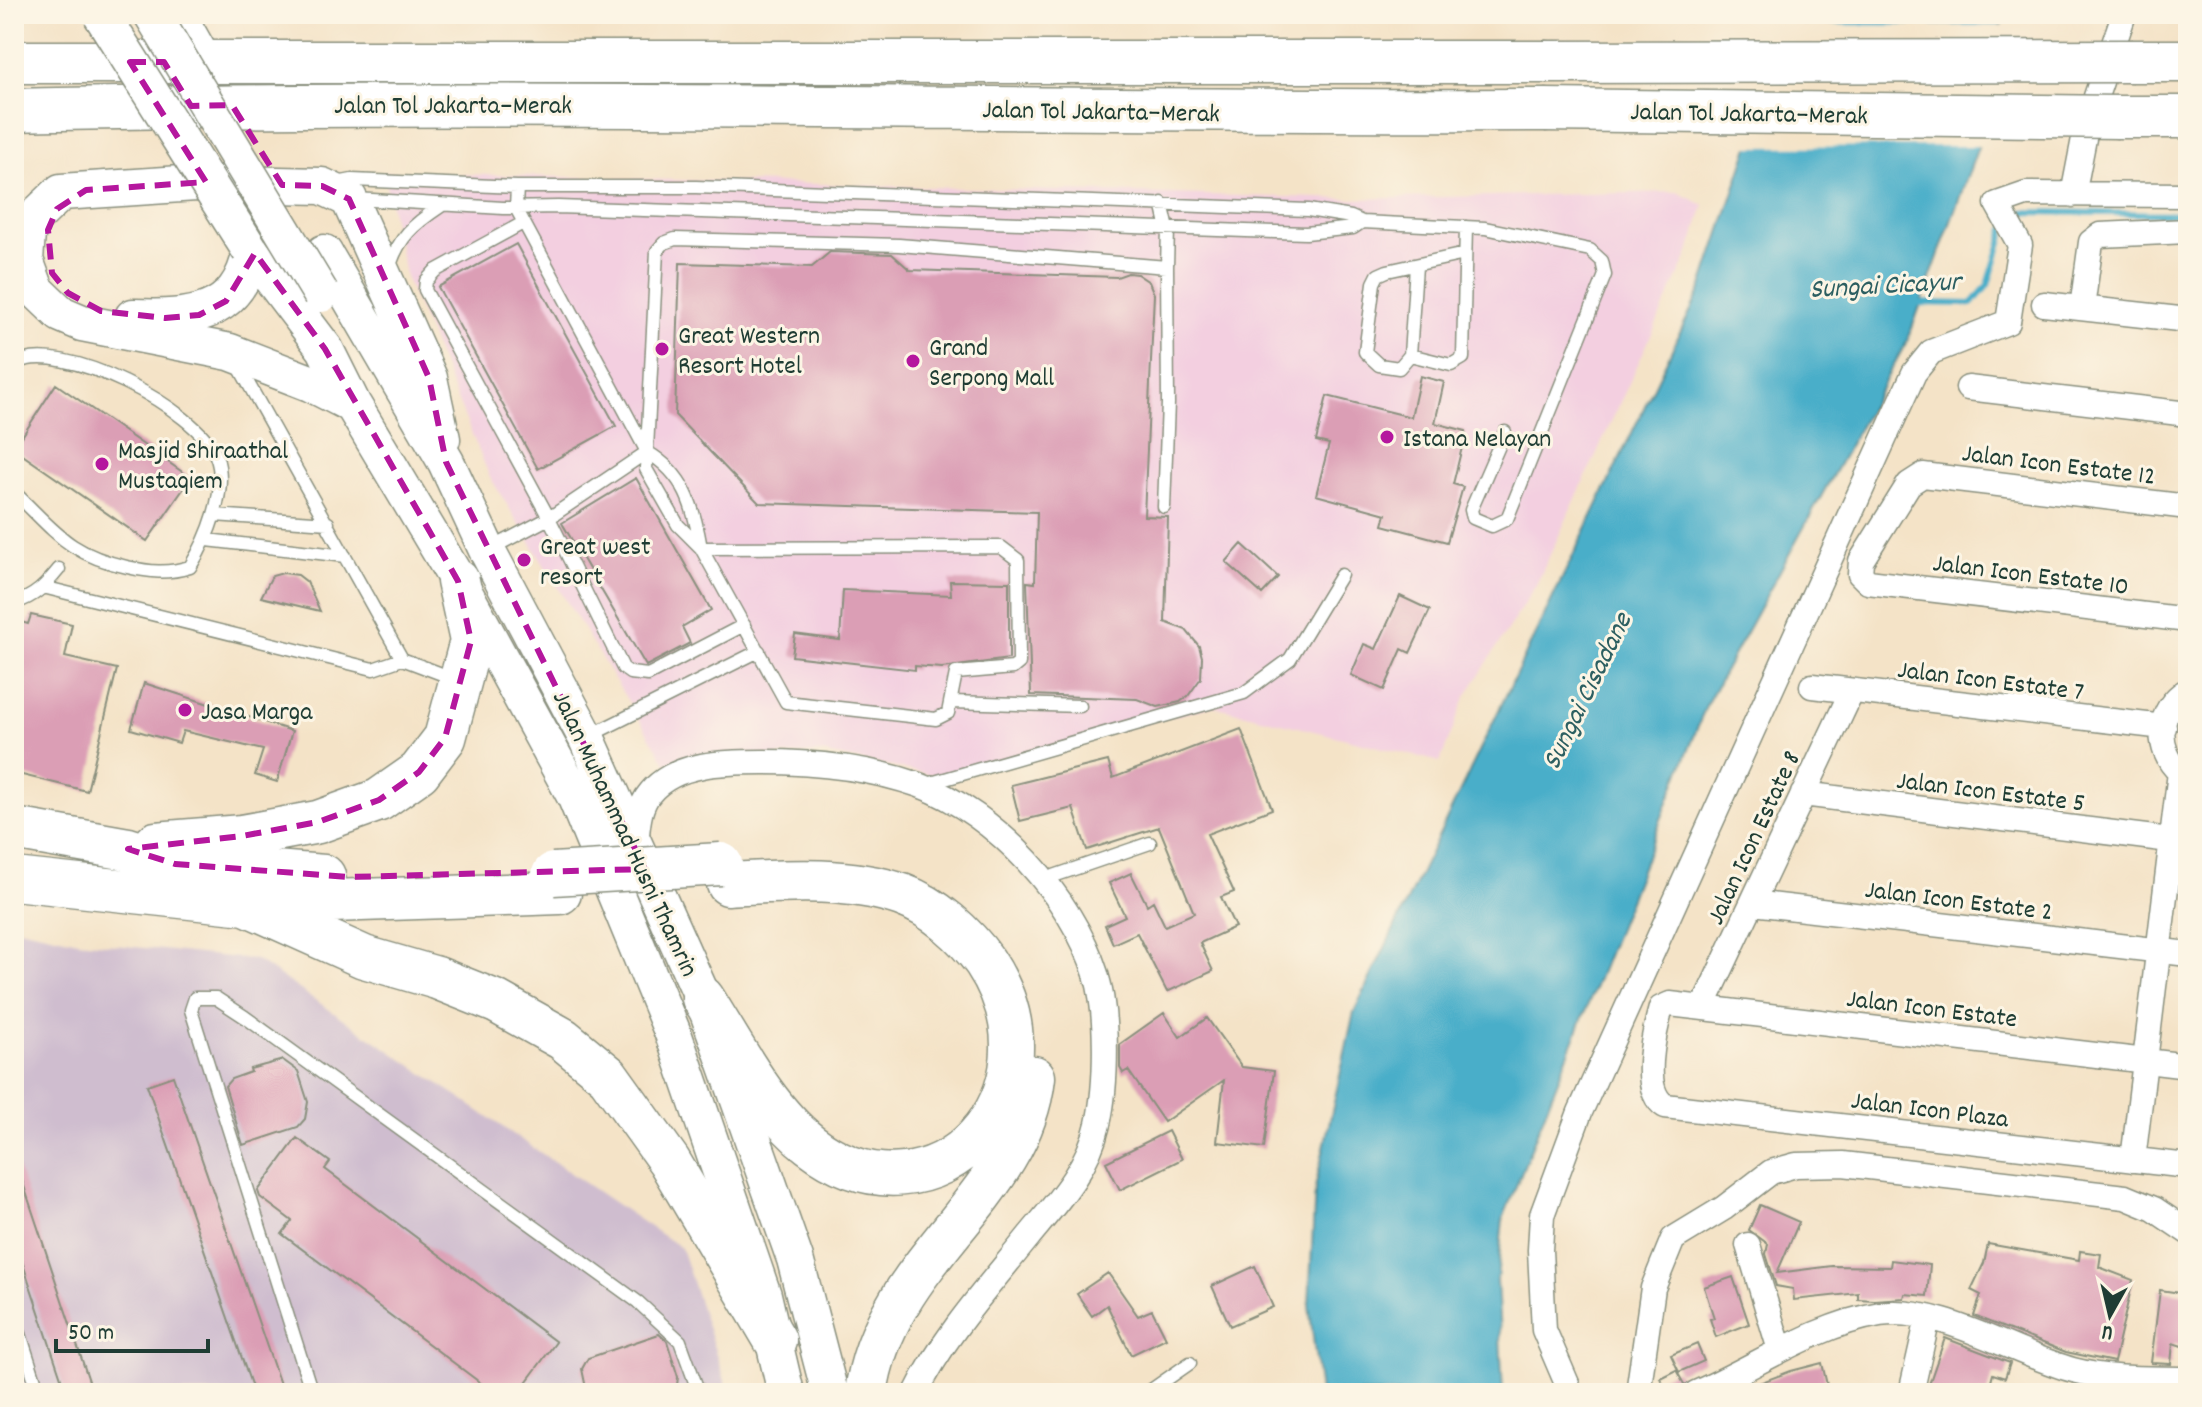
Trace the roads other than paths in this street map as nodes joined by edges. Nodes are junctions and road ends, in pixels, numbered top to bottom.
1 (101, 14) edge
2 (136, 14) edge
3 (152, 14) edge
4 (177, 14) edge
5 (196, 14) edge
6 (2124, 14) edge
7 (199, 53) junction
8 (2188, 61) edge
9 (14, 62) edge
10 (14, 110) edge
11 (2188, 117) edge
12 (517, 187) junction
13 (86, 190) junction
14 (335, 192) junction
15 (2073, 195) junction
16 (2188, 195) edge
17 (1162, 203) junction
18 (441, 206) junction
19 (516, 208) junction
20 (1362, 222) junction
21 (523, 223) junction
22 (1466, 227) junction
23 (1168, 229) junction
24 (2188, 231) edge
25 (251, 250) junction
26 (1465, 254) junction
27 (1416, 266) junction
28 (1167, 267) junction
29 (385, 281) junction
30 (313, 294) junction
31 (2044, 304) dead end
32 (2082, 308) junction
33 (2188, 320) edge
34 (230, 352) junction
35 (1410, 355) junction
36 (14, 364) edge
37 (1968, 388) dead end
38 (353, 405) junction
39 (2188, 414) edge
40 (1505, 432) dead end
41 (647, 452) junction
42 (446, 462) junction
43 (14, 492) edge
44 (1164, 507) dead end
45 (2188, 507) edge
46 (214, 515) junction
47 (549, 518) junction
48 (328, 523) junction
49 (207, 540) junction
50 (701, 548) junction
51 (487, 550) junction
52 (345, 556) junction
53 (59, 569) dead end
54 (1341, 575) dead end
55 (458, 581) junction
56 (1868, 582) joint
57 (43, 587) junction
58 (14, 603) edge
59 (2188, 620) edge
60 (744, 625) junction
61 (759, 651) junction
62 (402, 659) junction
63 (462, 682) junction
64 (1812, 686) dead end
65 (2188, 690) edge
66 (1852, 691) junction
67 (952, 702) junction
68 (1080, 706) dead end
69 (2164, 727) junction
70 (586, 737) junction
71 (2184, 770) edge
72 (920, 786) junction
73 (1803, 794) junction
74 (14, 829) edge
75 (2180, 841) edge
76 (1150, 843) dead end
77 (635, 846) junction
78 (128, 849) junction
79 (724, 874) junction
80 (14, 879) edge
81 (1042, 880) junction
82 (557, 884) junction
83 (1753, 903) junction
84 (246, 904) junction
85 (2158, 950) junction
86 (2188, 954) edge
87 (703, 998) junction
88 (1703, 1007) junction
89 (2145, 1061) junction
90 (2188, 1066) edge
91 (1665, 1106) joint
92 (2133, 1160) junction
93 (2188, 1166) edge
94 (2188, 1232) edge
95 (1748, 1245) dead end
96 (14, 1315) edge
97 (1928, 1318) junction
98 (775, 1340) junction
99 (1780, 1350) junction
100 (1190, 1363) dead end
101 (2188, 1379) edge
102 (39, 1393) edge
103 (312, 1393) edge
104 (699, 1393) edge
105 (786, 1393) edge
106 (830, 1393) edge
107 (866, 1393) edge
108 (916, 1393) edge
109 (1147, 1393) edge
110 (1571, 1393) edge
111 (1638, 1393) edge
112 (1696, 1393) edge
113 (1911, 1393) edge

1 - 25 main road, bridge
2 - 30 main road
3 - 30 main road, bridge
4 - 7 main road
5 - 7 main road
6 - 15 street
7 - 30 main road
8 - 9 highway, Jalan Tol Jakarta–Merak, bridge
10 - 11 highway, Jalan Tol Jakarta–Merak, bridge
12 - 14 lane
12 - 17 lane
12 - 19 lane
13 - 14 main road
13 - 25 main road
13 - 34 main road
14 - 18 lane
14 - 29 main road
15 - 16 street
15 - 110 street
17 - 20 lane
17 - 23 lane
18 - 19 lane
18 - 29 lane
19 - 21 lane
19 - 23 lane
20 - 22 lane
20 - 23 lane
21 - 41 lane
21 - 47 lane
22 - 26 lane
22 - 40 lane
23 - 28 lane
24 - 32 street
25 - 30 main road
26 - 27 lane
26 - 35 lane
27 - 35 lane
27 - 35 lane
28 - 41 lane
28 - 44 lane
29 - 42 main road
30 - 38 main road, Jalan Muhammad Husni Thamrin
30 - 42 main road, Jalan Muhammad Husni Thamrin
31 - 32 street
32 - 33 street
34 - 38 main road
34 - 48 lane
36 - 46 lane
37 - 39 street
38 - 55 main road, Jalan Muhammad Husni Thamrin
41 - 47 lane
41 - 50 lane
41 - 50 lane
42 - 51 main road, Jalan Muhammad Husni Thamrin
43 - 49 lane
45 - 56 street, Jalan Icon Estate 12
46 - 48 lane
46 - 49 lane
47 - 51 lane
47 - 60 lane
48 - 52 lane
49 - 52 lane
50 - 60 lane
50 - 67 lane
51 - 70 main road, Jalan Muhammad Husni Thamrin
52 - 62 lane
53 - 57 lane
54 - 72 lane
55 - 63 highway
55 - 98 main road, Jalan Muhammad Husni Thamrin
56 - 59 street, Jalan Icon Estate 10
57 - 58 lane
57 - 62 lane
60 - 61 lane
61 - 67 lane
61 - 70 lane
62 - 63 lane
63 - 78 highway
64 - 66 street, Jalan Icon Estate 7
65 - 69 street
66 - 69 street, Jalan Icon Estate 7
66 - 73 street, Jalan Icon Estate 8
67 - 68 lane
69 - 71 street
70 - 77 main road, Jalan Muhammad Husni Thamrin
71 - 75 street
72 - 77 street
72 - 81 street
73 - 75 street, Jalan Icon Estate 5
73 - 83 street, Jalan Icon Estate 8
74 - 78 highway
75 - 85 street
76 - 81 lane
77 - 87 main road, Jalan Muhammad Husni Thamrin
78 - 82 highway
79 - 82 highway, bridge
79 - 87 highway
79 - 107 highway
80 - 84 highway
81 - 108 street
82 - 84 highway
83 - 85 street, Jalan Icon Estate 2
83 - 88 street, Jalan Icon Estate 8
84 - 98 highway
85 - 86 street, Jalan Icon Estate 2
85 - 89 street
87 - 106 main road, Jalan Muhammad Husni Thamrin
88 - 89 street, Jalan Icon Estate
88 - 91 street, Jalan Icon Estate
89 - 90 street, Jalan Icon Estate
89 - 92 street
91 - 92 street, Jalan Icon Plaza
92 - 93 street, Jalan Icon Plaza
94 - 111 street
95 - 99 street
96 - 102 lane
97 - 99 street
97 - 101 street
97 - 113 street
98 - 105 main road, Jalan Muhammad Husni Thamrin
99 - 112 street
100 - 109 lane
103 - 104 lane

